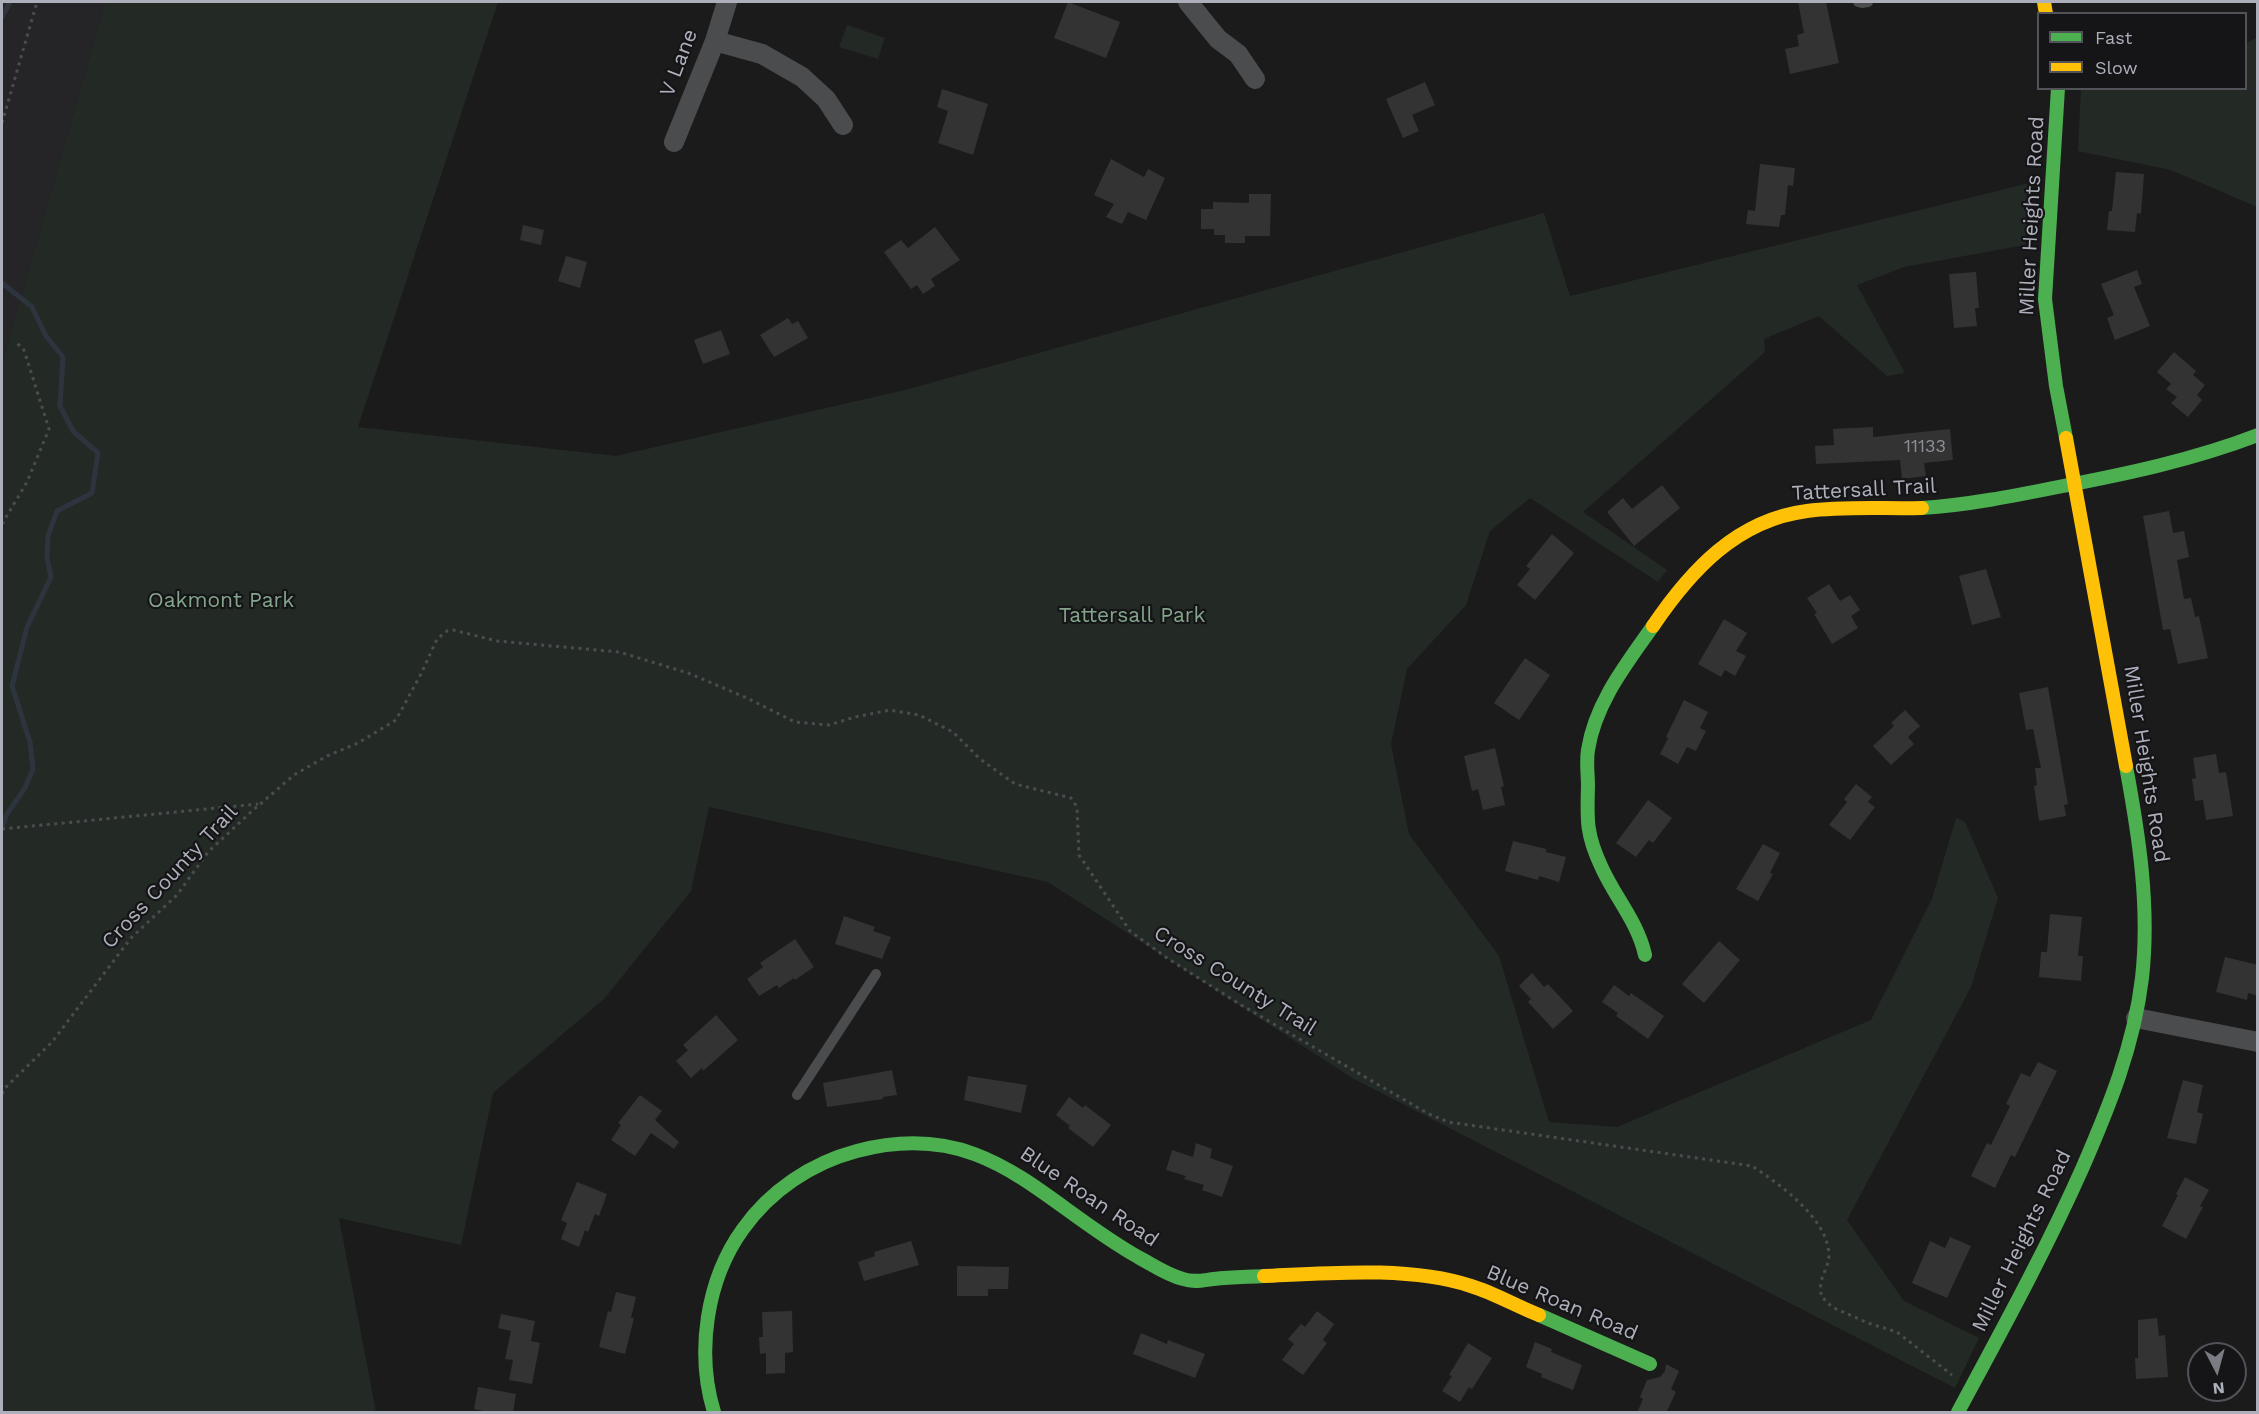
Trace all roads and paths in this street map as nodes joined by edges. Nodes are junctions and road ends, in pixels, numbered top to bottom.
1 (37, 2) edge
2 (727, 2) edge
3 (1188, 2) edge
4 (1858, 2) edge
5 (1868, 2) edge
6 (715, 41) junction
7 (1256, 79) dead end
8 (2058, 90) edge
9 (2, 123) edge
10 (843, 125) dead end
11 (674, 142) dead end
12 (16, 342) dead end
13 (2258, 435) edge
14 (2075, 484) junction
15 (2, 524) edge
16 (260, 804) junction
17 (2, 829) edge
18 (1645, 955) dead end
19 (876, 974) dead end
20 (2136, 1018) junction
21 (2258, 1042) edge
22 (2, 1094) edge
23 (797, 1095) dead end
24 (1650, 1364) dead end
25 (1970, 1388) junction
26 (714, 1413) edge
27 (1958, 1413) edge

1 - 9 path
2 - 6 street, V Lane
3 - 7 street
4 - 5 lane
6 - 10 street
6 - 11 street, V Lane
8 - 14 street, Miller Heights Road
12 - 15 path
13 - 14 street, Tattersall Trail
14 - 18 street, Tattersall Trail
14 - 20 street, Miller Heights Road
16 - 17 path
16 - 22 path, Cross County Trail
16 - 25 path, Cross County Trail
19 - 23 lane
20 - 21 street
20 - 25 street, Miller Heights Road
24 - 26 street, Blue Roan Road
25 - 27 street, Miller Heights Road

